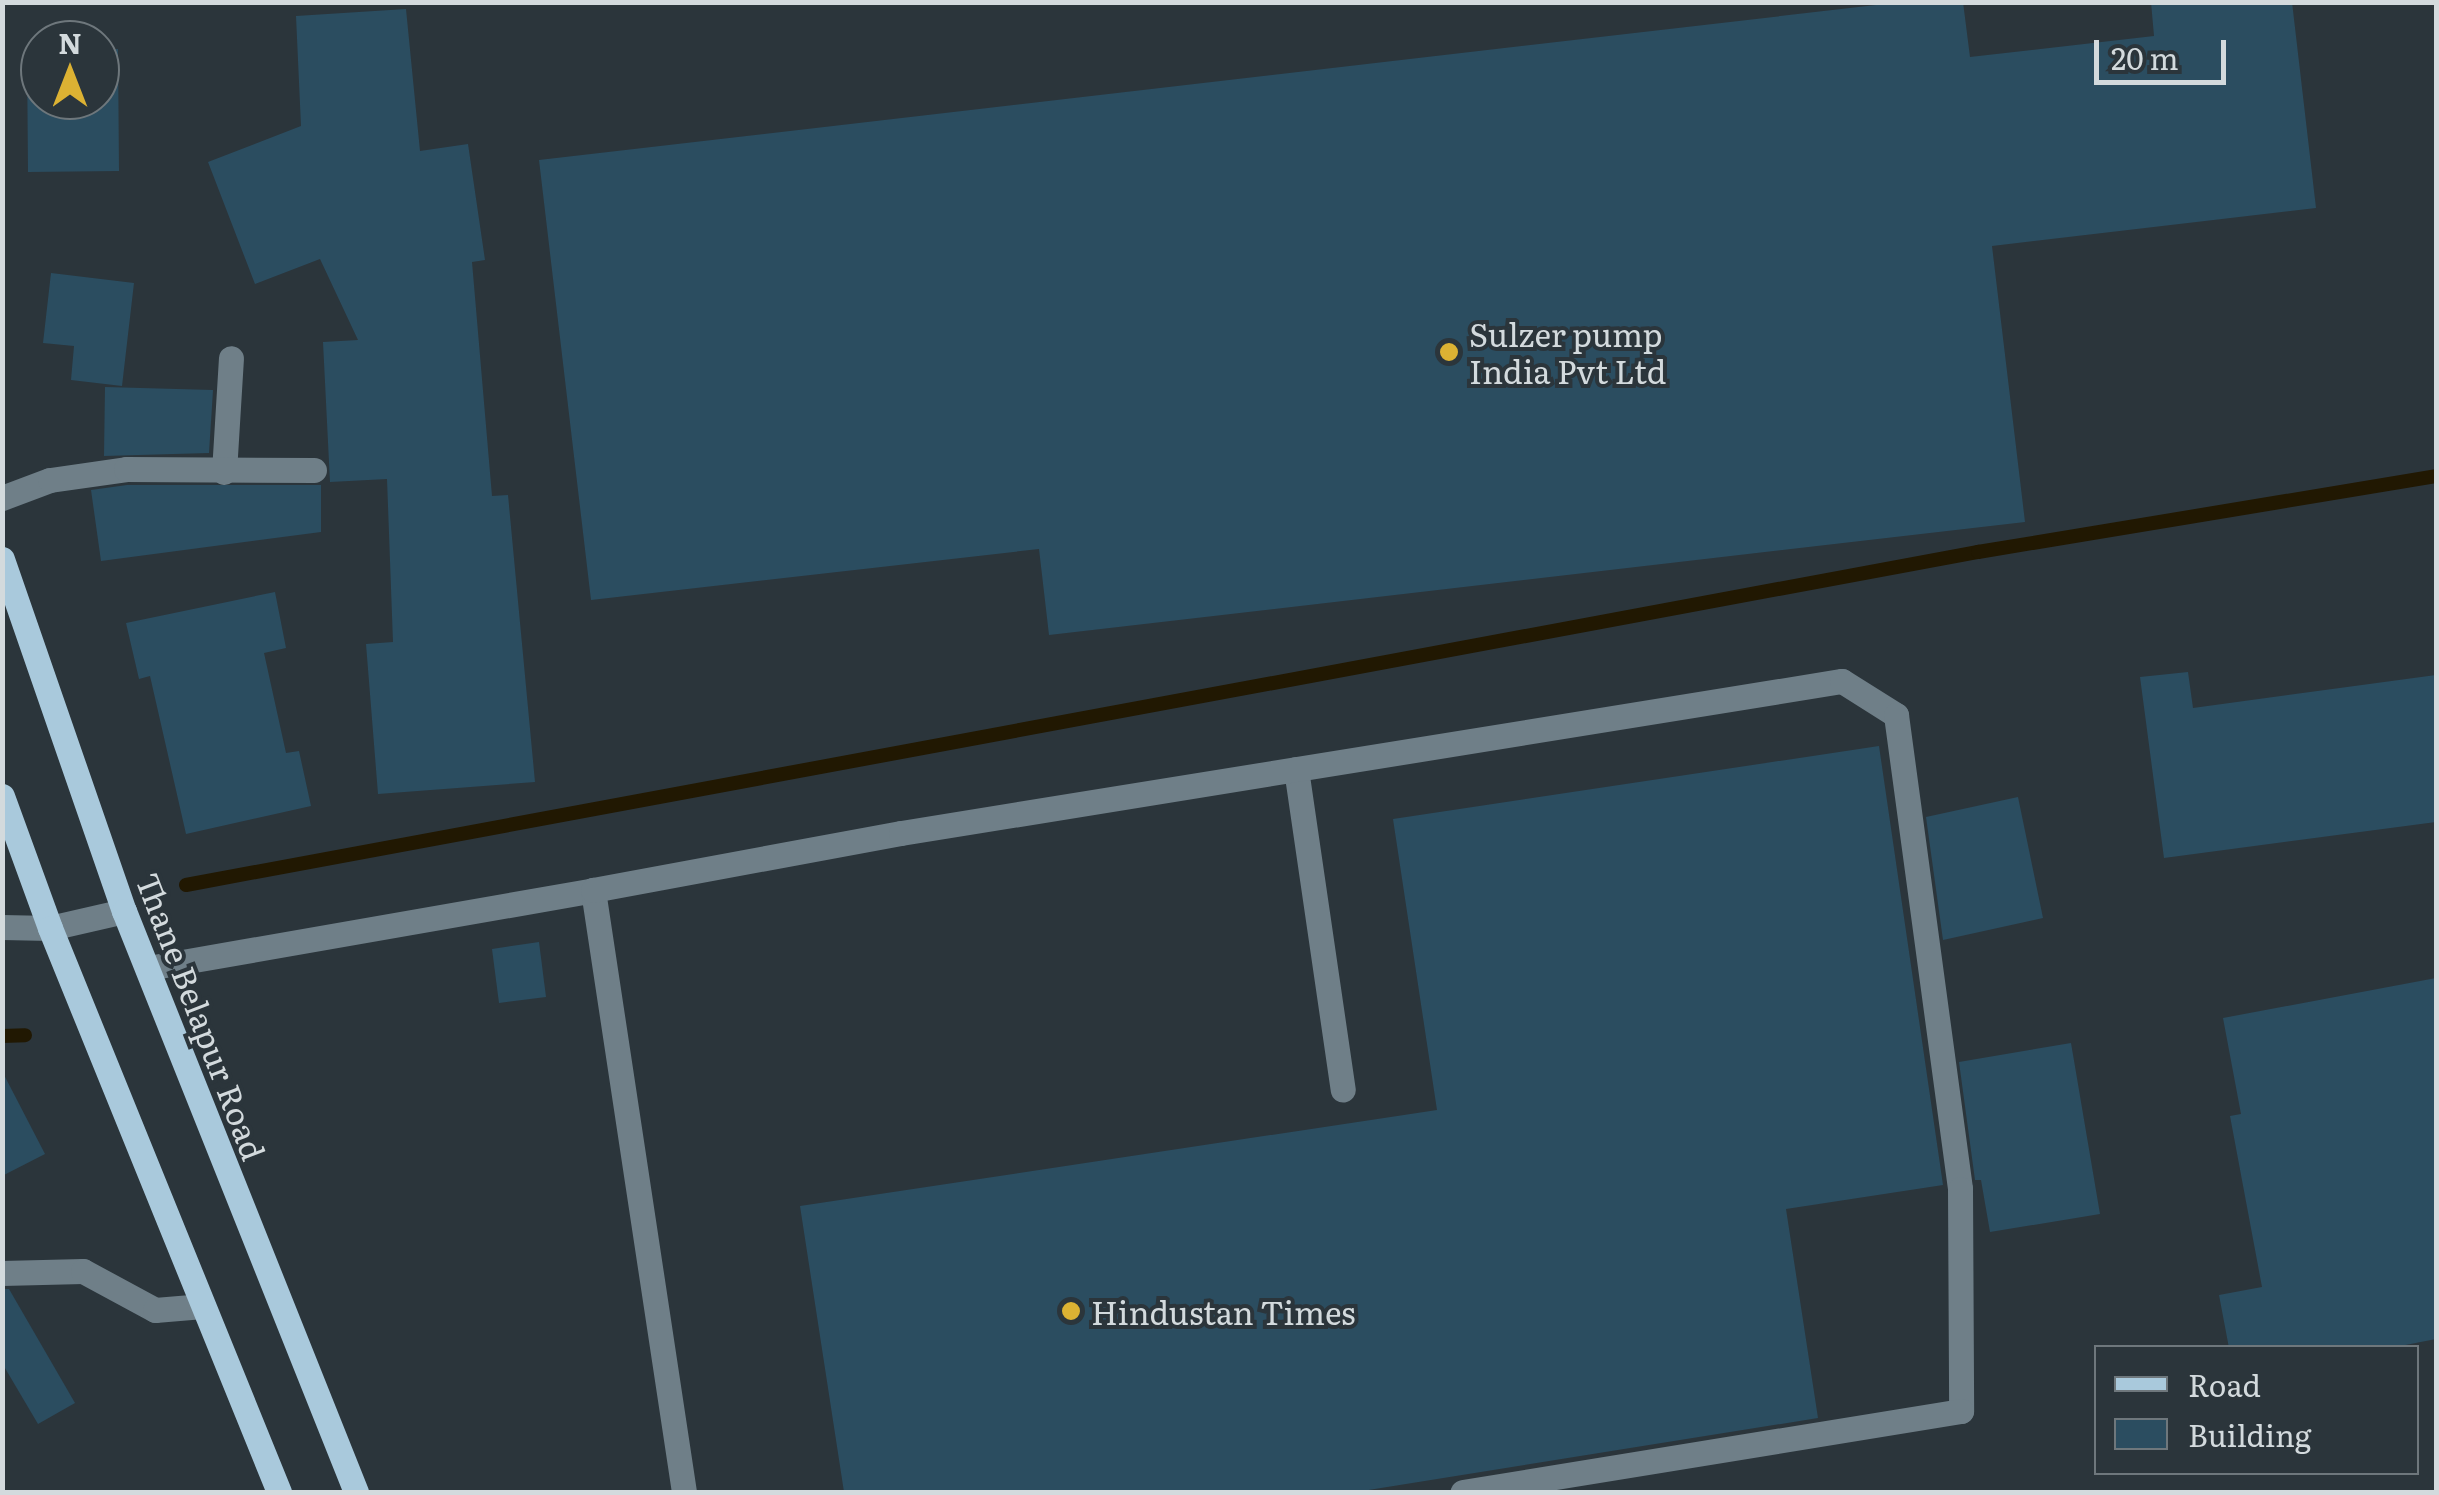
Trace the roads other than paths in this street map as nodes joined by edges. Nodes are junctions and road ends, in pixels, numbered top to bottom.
1 (231, 358) dead end
2 (314, 470) dead end
3 (224, 472) junction
4 (2, 498) edge
5 (2, 559) edge
6 (1296, 769) junction
7 (2, 796) edge
8 (592, 890) junction
9 (124, 911) junction
10 (2, 927) edge
11 (50, 928) junction
12 (148, 968) junction
13 (1344, 1090) dead end
14 (2, 1273) edge
15 (203, 1306) junction
16 (279, 1492) edge
17 (356, 1492) edge
18 (684, 1492) edge
19 (1462, 1492) edge

1 - 3 street
2 - 3 street
3 - 4 street
5 - 9 main road, Thane Belapur Road
6 - 8 street
6 - 13 street
6 - 19 street
7 - 11 main road
8 - 12 street
8 - 18 street
9 - 11 street
9 - 12 main road, Thane Belapur Road
10 - 11 street
11 - 15 main road
12 - 17 main road, Thane Belapur Road
14 - 15 street
15 - 16 main road

